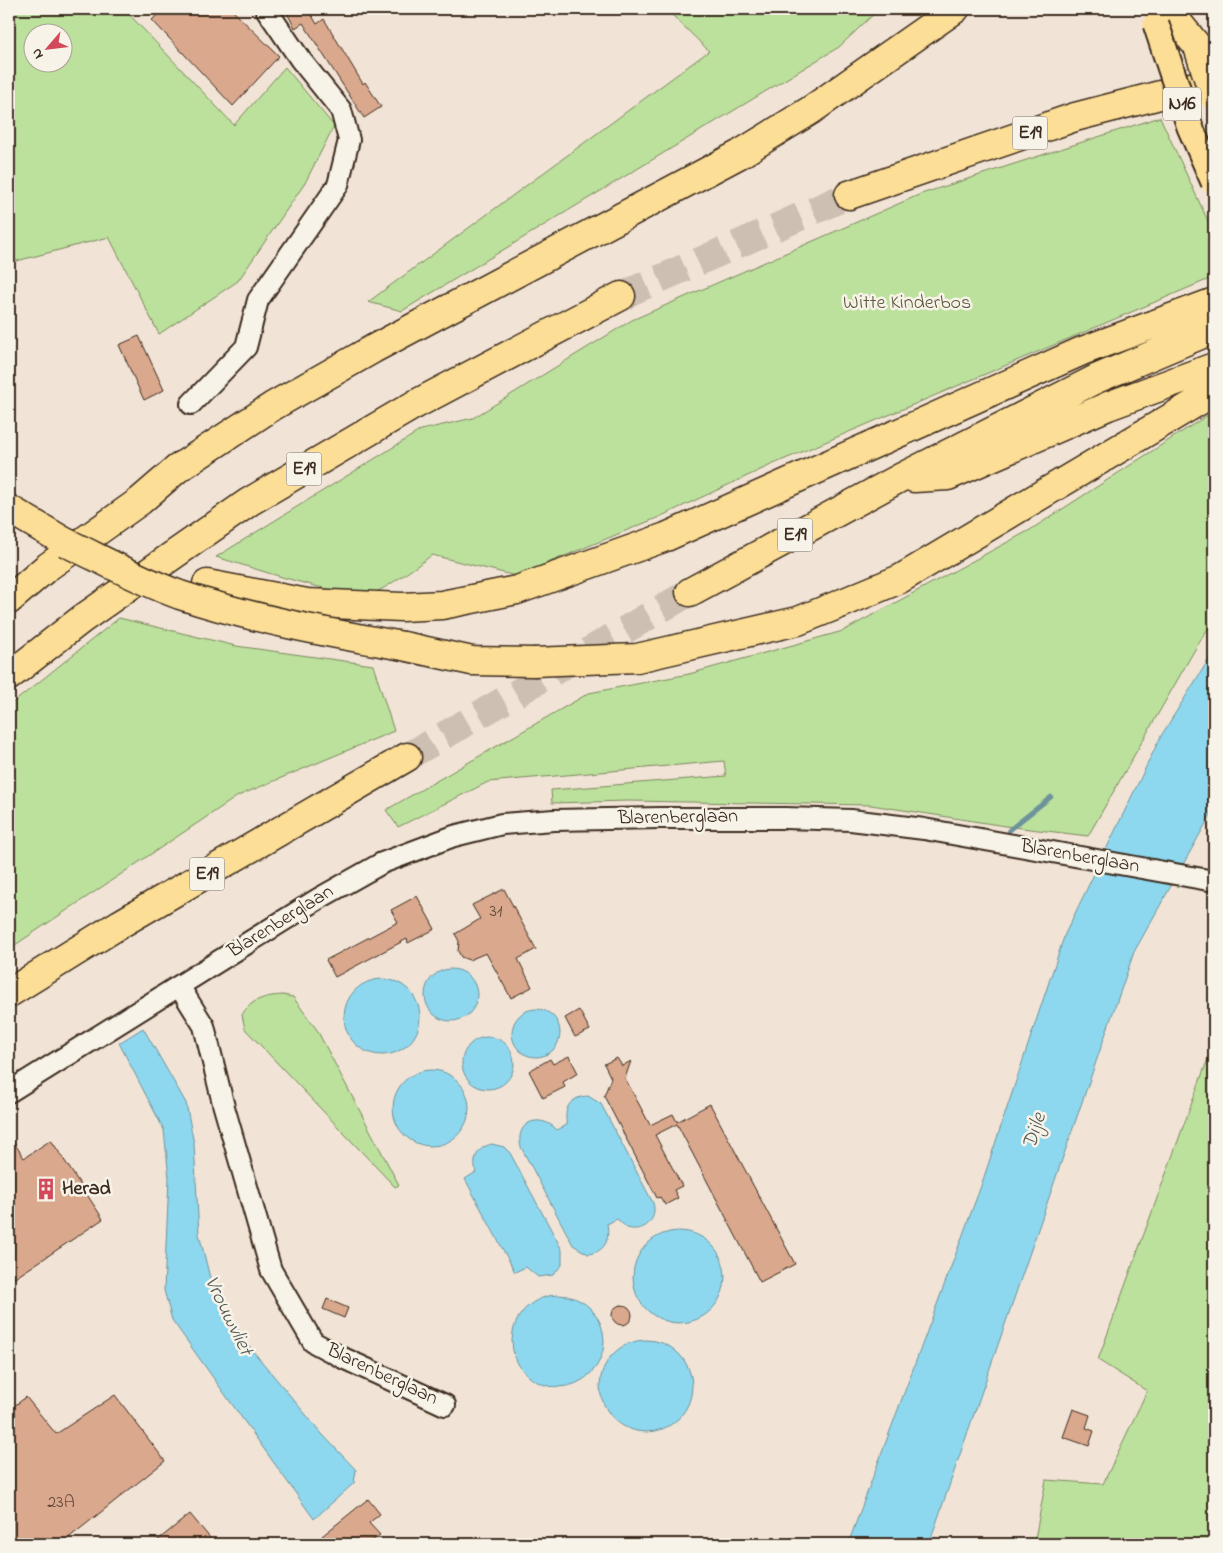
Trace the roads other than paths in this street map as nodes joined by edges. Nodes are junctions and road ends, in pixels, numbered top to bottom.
1 (266, 9) edge
2 (924, 9) edge
3 (955, 9) edge
4 (1174, 14) edge
5 (861, 73) junction
6 (1214, 80) edge
7 (1214, 96) edge
8 (1214, 182) edge
9 (849, 195) tunnel mouth
10 (621, 296) tunnel mouth
11 (1214, 302) edge
12 (1214, 329) edge
13 (1214, 367) edge
14 (1214, 392) edge
15 (191, 404) dead end
16 (900, 478) junction
17 (18, 515) edge
18 (66, 542) junction
19 (690, 592) tunnel mouth
20 (9, 600) edge
21 (9, 676) edge
22 (407, 757) tunnel mouth
23 (1214, 881) edge
24 (179, 986) junction
25 (9, 993) edge
26 (9, 1092) edge
27 (446, 1405) dead end

1 - 15 street
2 - 5 highway
3 - 5 highway
4 - 7 highway, N16, bridge
4 - 8 main road, N16, bridge
5 - 20 highway
6 - 9 highway, E19
10 - 21 highway, E19
11 - 18 highway, bridge
12 - 16 highway, E19
13 - 16 highway
14 - 18 highway, bridge
16 - 19 highway, E19
17 - 18 highway
22 - 25 highway, E19
23 - 24 street, Blarenberglaan
24 - 26 street, Blarenberglaan
24 - 27 street, Blarenberglaan

